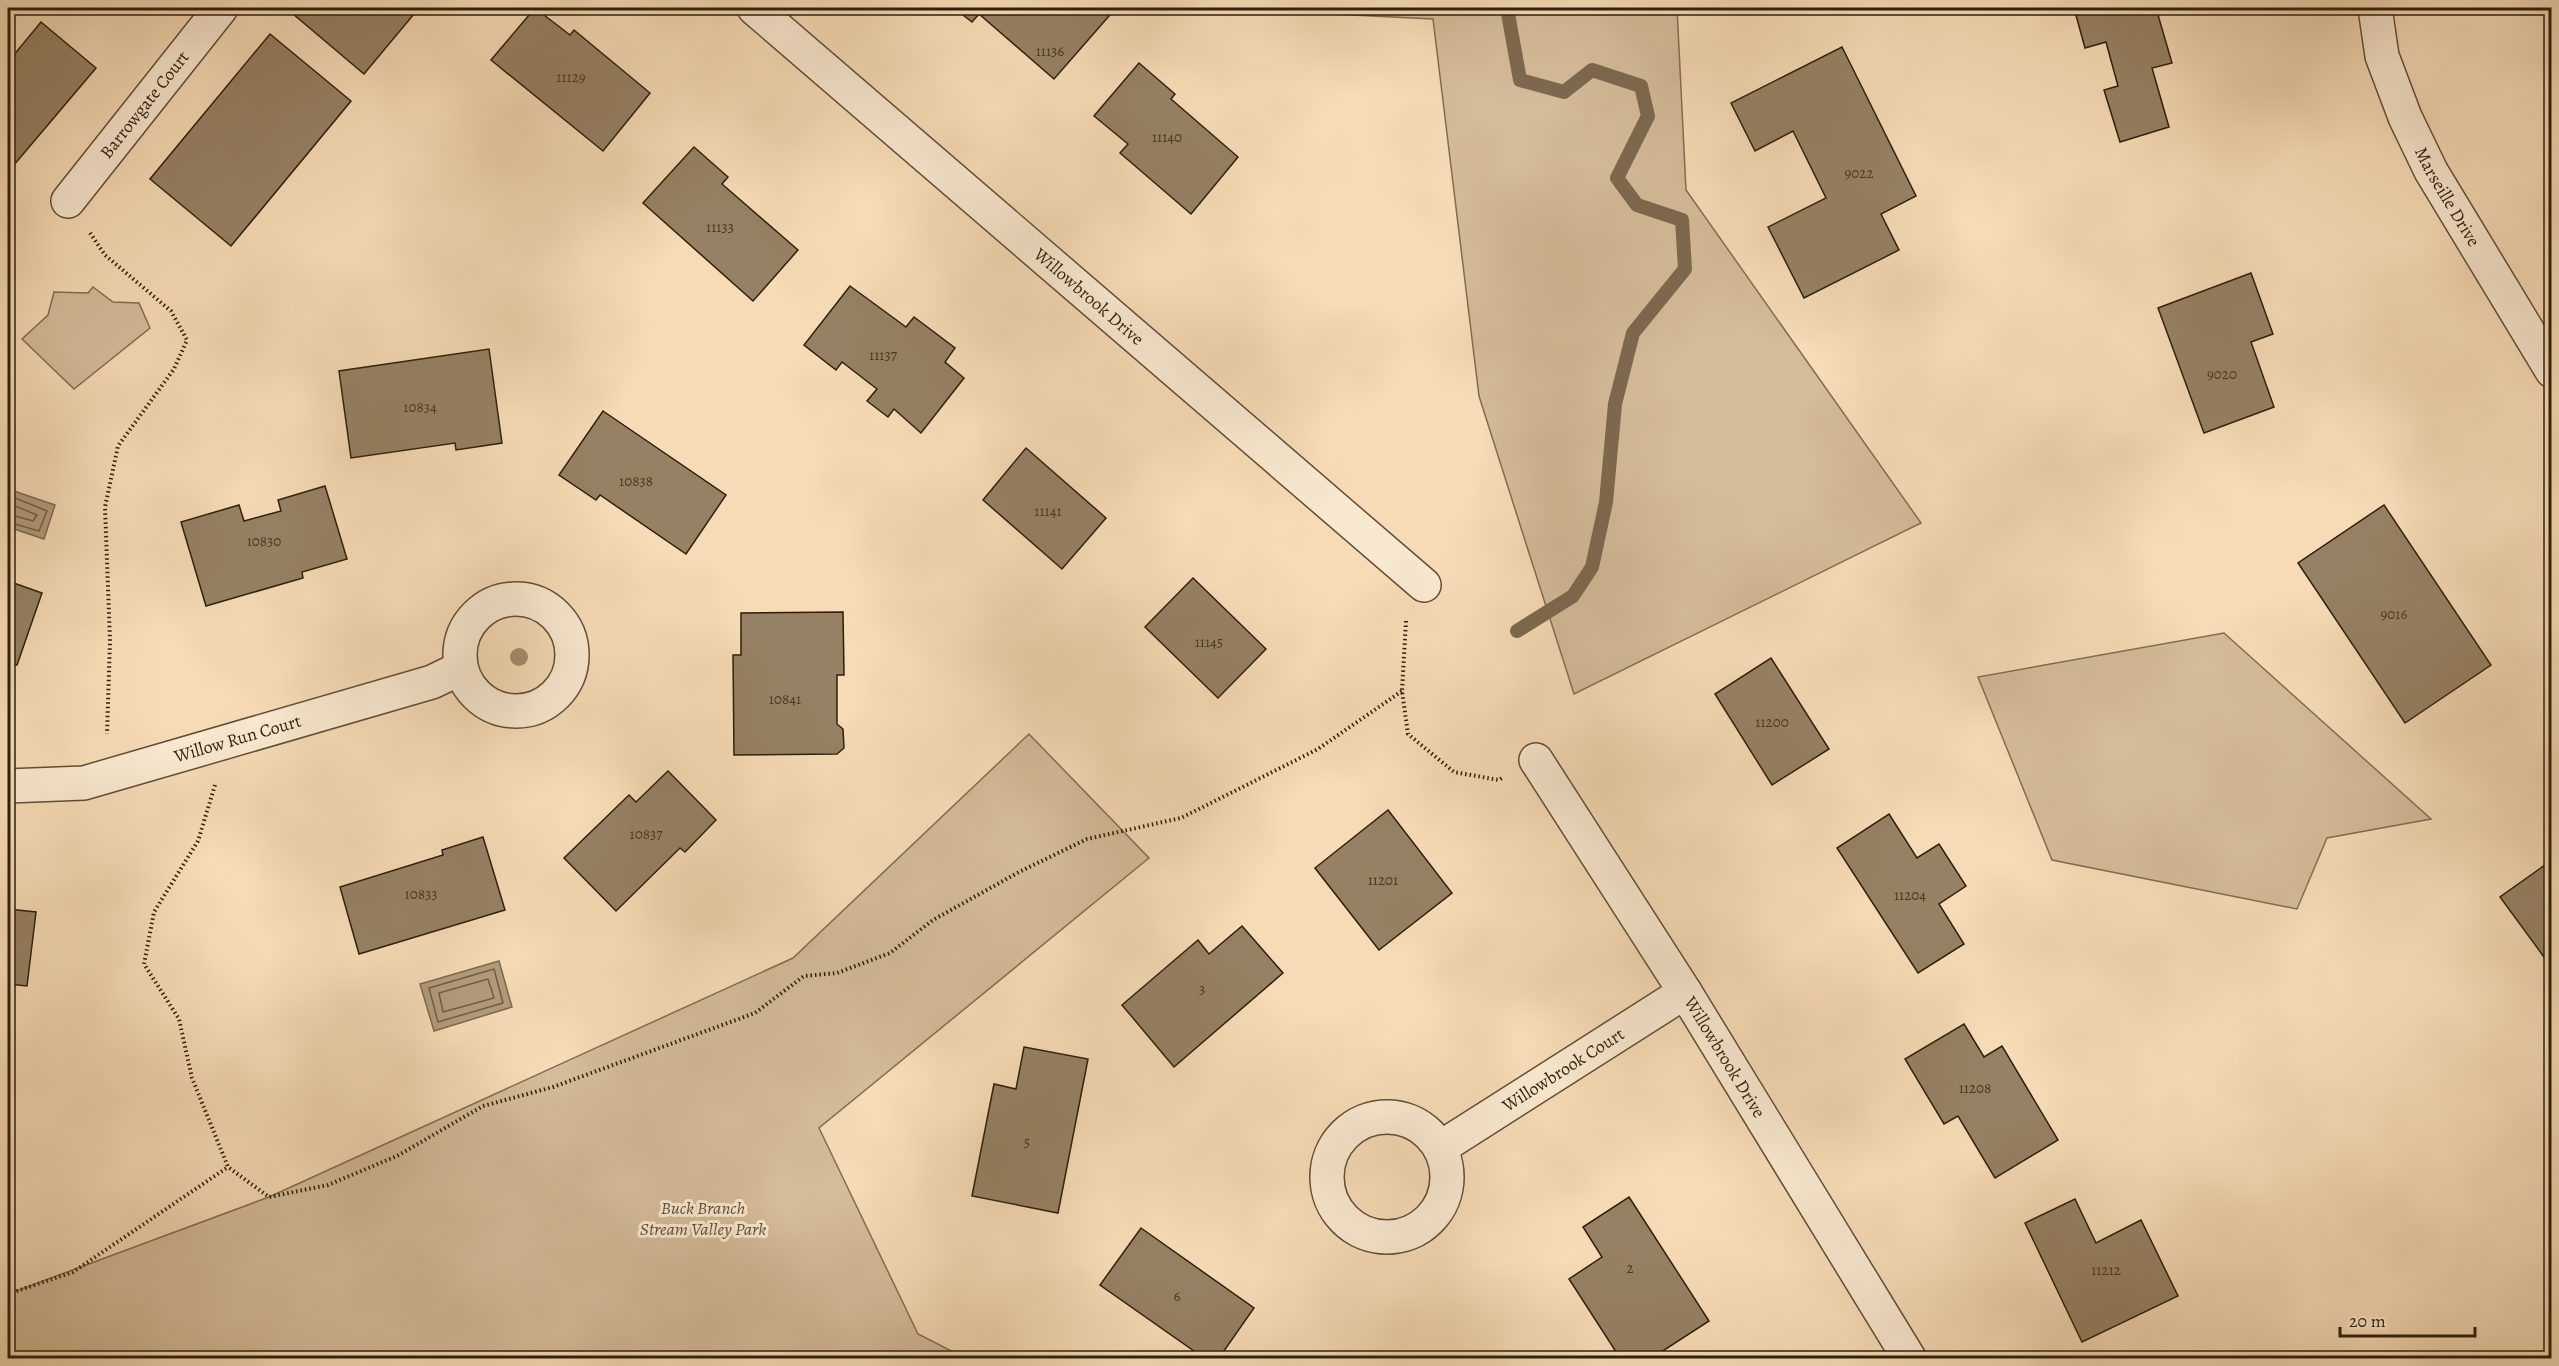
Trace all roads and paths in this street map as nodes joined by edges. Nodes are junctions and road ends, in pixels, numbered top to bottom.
1 (221, 8) edge
2 (754, 8) edge
3 (2375, 8) edge
4 (68, 201) joint
5 (2552, 371) edge
6 (1424, 585) joint
7 (460, 668) dead end
8 (1402, 691) junction
9 (209, 749) junction
10 (1536, 760) joint
11 (108, 776) junction
12 (8, 786) edge
13 (1685, 992) junction
14 (1440, 1148) dead end
15 (228, 1167) junction
16 (8, 1294) edge
17 (1909, 1359) edge

1 - 4 street, Barrowgate Court
2 - 6 street, Willowbrook Drive
3 - 5 street, Marseille Drive
4 - 11 path
6 - 8 path
7 - 9 street, Willow Run Court
8 - 10 path
8 - 15 path
9 - 11 street, Willow Run Court
9 - 15 path
10 - 13 street, Willowbrook Drive
11 - 12 street, Willow Run Court
13 - 14 street, Willowbrook Court
13 - 17 street, Willowbrook Drive
15 - 16 path

